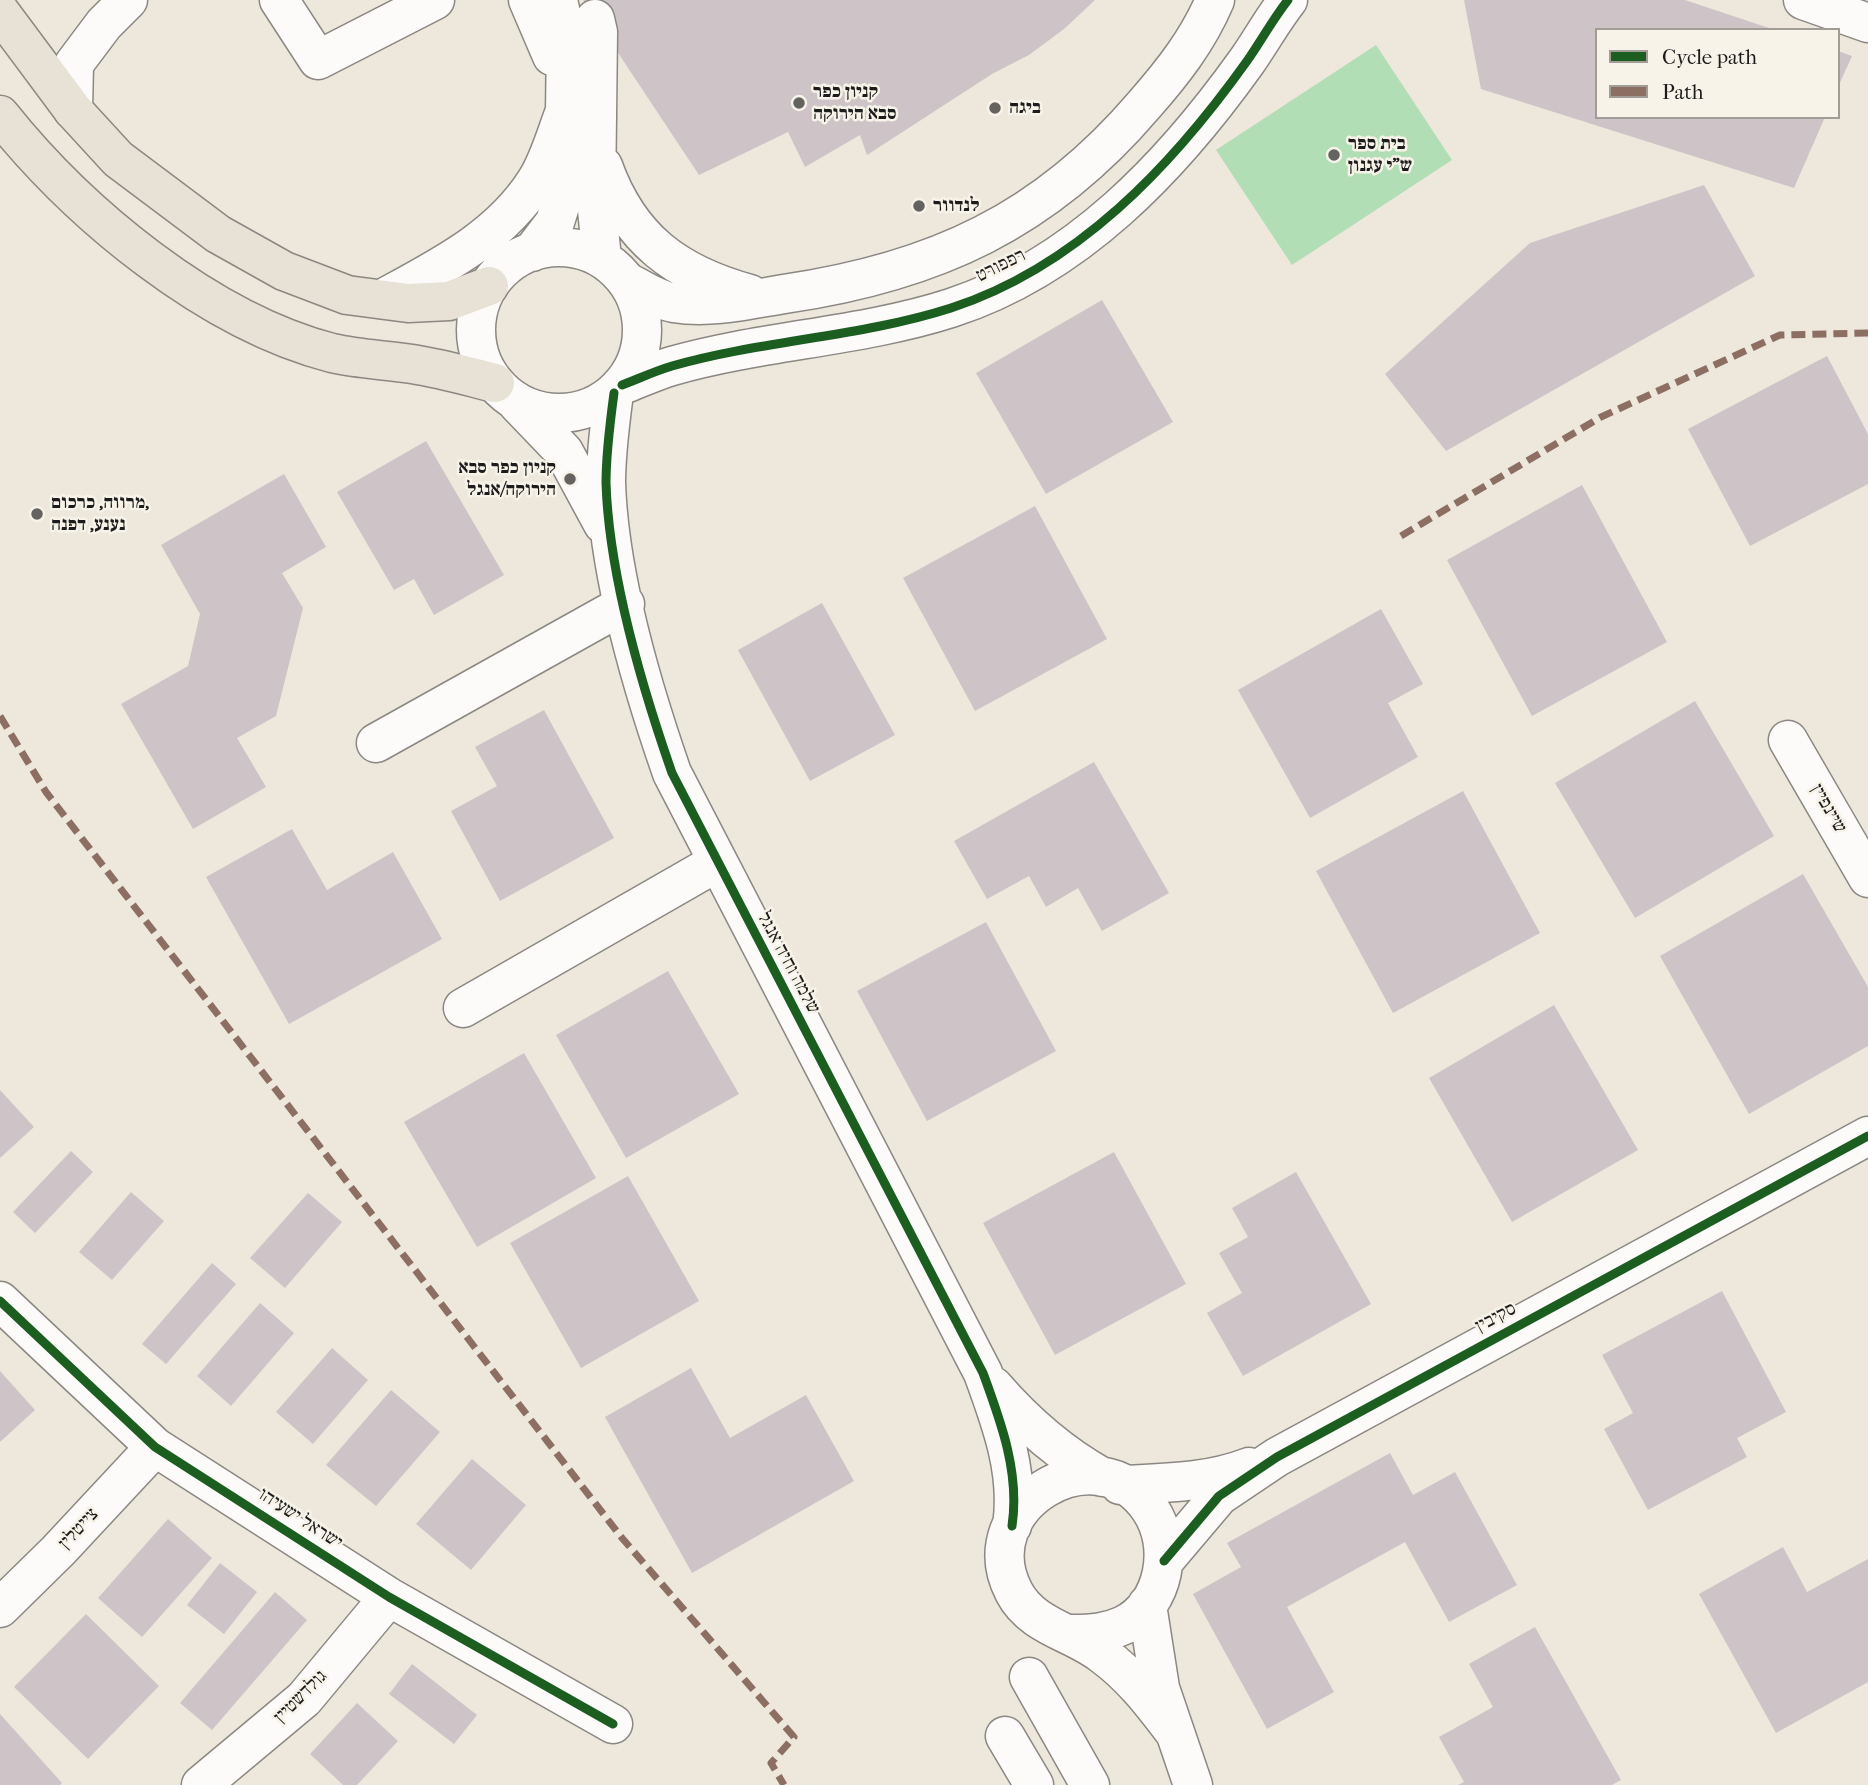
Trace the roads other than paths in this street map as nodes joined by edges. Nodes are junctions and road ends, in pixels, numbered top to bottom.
1 (128, 0) edge
2 (279, 0) edge
3 (435, 0) edge
4 (528, 0) edge
5 (558, 0) edge
6 (1215, 0) edge
7 (1288, 0) edge
8 (1803, 0) edge
9 (0, 12) edge
10 (595, 19) dead end
11 (1868, 23) edge
12 (565, 100) junction
13 (73, 110) junction
14 (0, 115) edge
15 (597, 150) junction
16 (532, 252) junction
17 (614, 270) junction
18 (489, 286) junction
19 (762, 298) junction
20 (382, 299) junction
21 (618, 389) junction
22 (505, 392) junction
23 (612, 546) junction
24 (625, 604) junction
25 (1788, 740) dead end
26 (376, 743) dead end
27 (716, 863) junction
28 (1868, 878) edge
29 (463, 1008) dead end
30 (1868, 1136) edge
31 (0, 1301) edge
32 (983, 1373) junction
33 (155, 1447) junction
34 (1277, 1457) junction
35 (1111, 1481) junction
36 (1012, 1526) junction
37 (1164, 1561) junction
38 (389, 1597) junction
39 (1147, 1605) junction
40 (0, 1608) edge
41 (1072, 1634) junction
42 (1029, 1677) dead end
43 (612, 1724) dead end
44 (1175, 1733) junction
45 (1005, 1736) dead end
46 (201, 1785) edge
47 (1034, 1785) edge
48 (1090, 1785) edge
49 (1192, 1785) edge

1 - 13 street
2 - 3 street
4 - 12 street
5 - 12 street
6 - 19 street, רפפורט
7 - 21 street, רפפורט
8 - 11 street
9 - 13 main road
10 - 15 street
12 - 16 street
12 - 20 street
13 - 20 main road
14 - 22 main road
15 - 17 street
15 - 19 street
16 - 17 street
16 - 18 street
17 - 19 street, רפפורט
17 - 21 street
18 - 20 main road
18 - 22 street
21 - 22 street
21 - 23 street, שלמה וחיה אנגל
22 - 23 street, שלמה וחיה אנגל
23 - 24 street, שלמה וחיה אנגל
24 - 26 street
24 - 27 street, שלמה וחיה אנגל
25 - 28 street, שיינפיין
27 - 29 street
27 - 32 street, שלמה וחיה אנגל
30 - 34 street, סקיבין
31 - 33 street, ישראל ישעיהו
32 - 35 street, שלמה וחיה אנגל
32 - 36 street, שלמה וחיה אנגל
33 - 38 street, ישראל ישעיהו
33 - 40 street, צייטלין
34 - 35 street, סקיבין
34 - 37 street, סקיבין
35 - 36 street
35 - 37 street
36 - 41 street
37 - 39 street
38 - 43 street, ישראל ישעיהו
38 - 46 street, גולדשטיין
39 - 41 street
39 - 44 street
41 - 44 street
42 - 48 street
44 - 49 street
45 - 47 street

